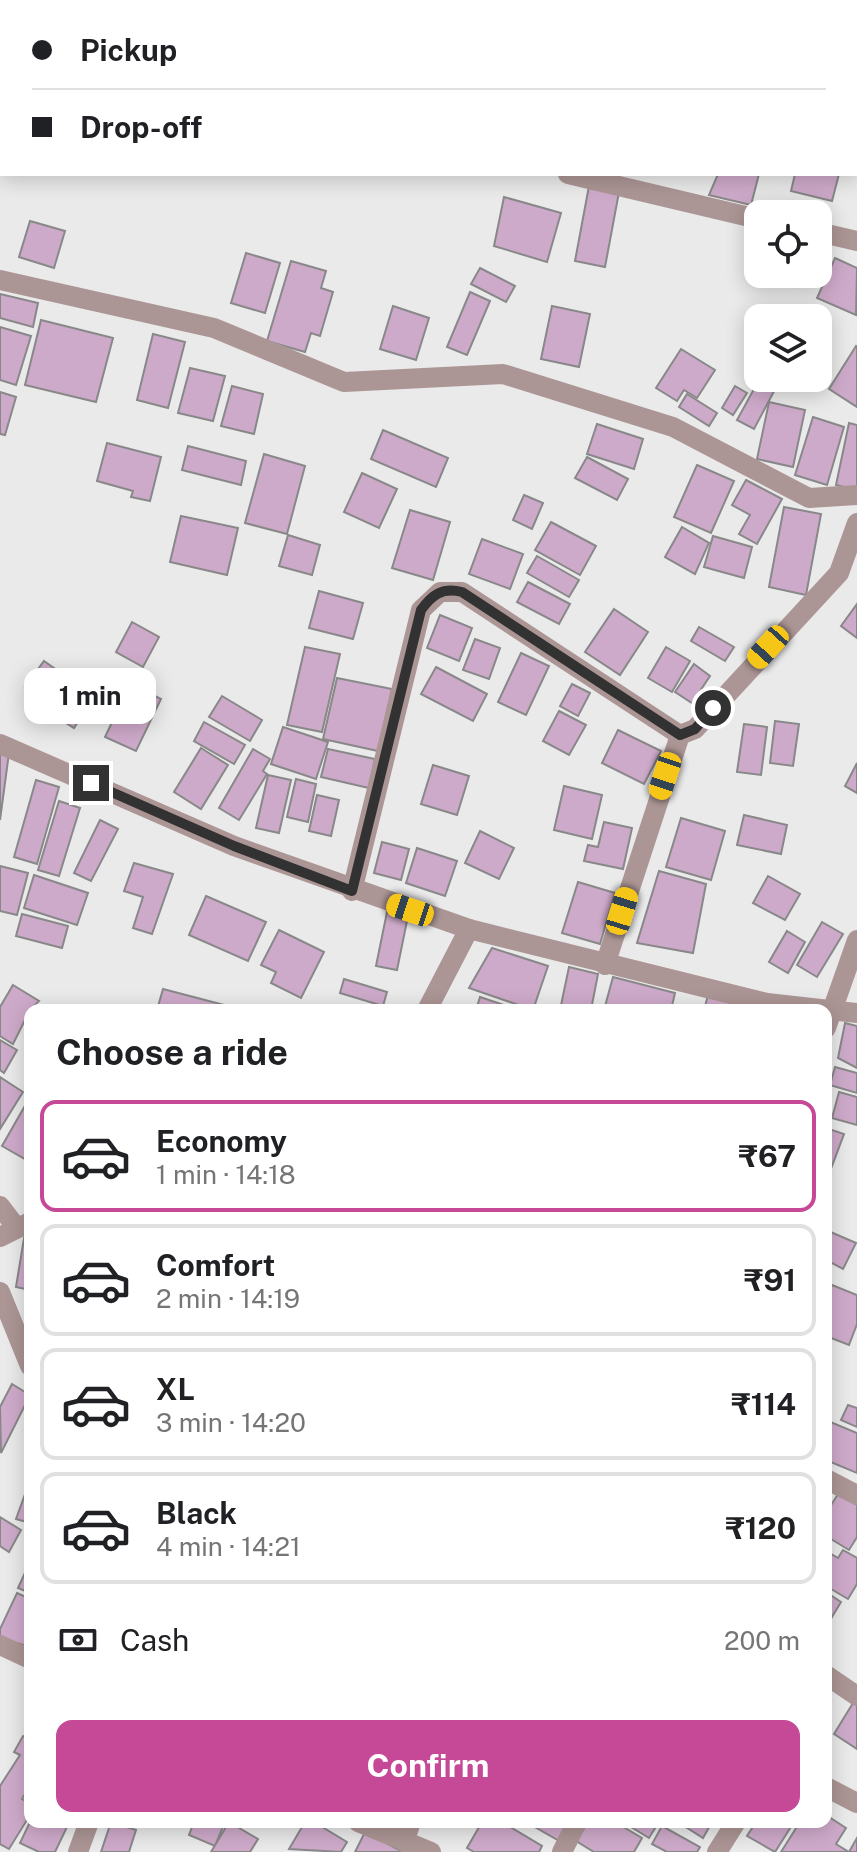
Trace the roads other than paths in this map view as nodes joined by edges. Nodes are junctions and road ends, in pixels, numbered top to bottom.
1 (576, 176) edge
2 (744, 216) edge
3 (832, 235) edge
4 (857, 241) edge
5 (0, 280) edge
6 (857, 495) edge
7 (857, 523) edge
8 (680, 735) junction
9 (0, 744) edge
10 (352, 891) junction
11 (469, 929) junction
12 (857, 940) edge
13 (605, 965) junction
14 (430, 1004) edge
15 (780, 1004) edge
16 (834, 1008) junction
17 (832, 1013) edge
18 (857, 1013) edge
19 (0, 1206) edge
20 (15, 1228) edge
21 (0, 1292) edge
22 (24, 1351) edge
23 (832, 1482) edge
24 (857, 1495) edge
25 (0, 1645) edge
26 (24, 1656) edge
27 (832, 1679) edge
28 (857, 1696) edge
29 (832, 1790) edge
30 (857, 1803) edge
31 (87, 1828) edge
32 (388, 1828) edge
33 (574, 1828) edge
34 (732, 1828) edge
35 (408, 1832) edge
36 (78, 1852) edge
37 (431, 1852) edge
38 (562, 1852) edge
39 (717, 1852) edge

1 - 2 street
3 - 4 street
5 - 6 street
7 - 8 street
8 - 10 street
8 - 13 street
9 - 10 street
10 - 11 street
11 - 13 street
11 - 14 street
12 - 16 street
13 - 15 street
16 - 17 street
16 - 18 street
19 - 20 street
21 - 22 street
23 - 24 street
25 - 26 street
27 - 28 street
29 - 30 street
31 - 36 street
32 - 35 street
33 - 38 street
34 - 39 street
35 - 37 street

